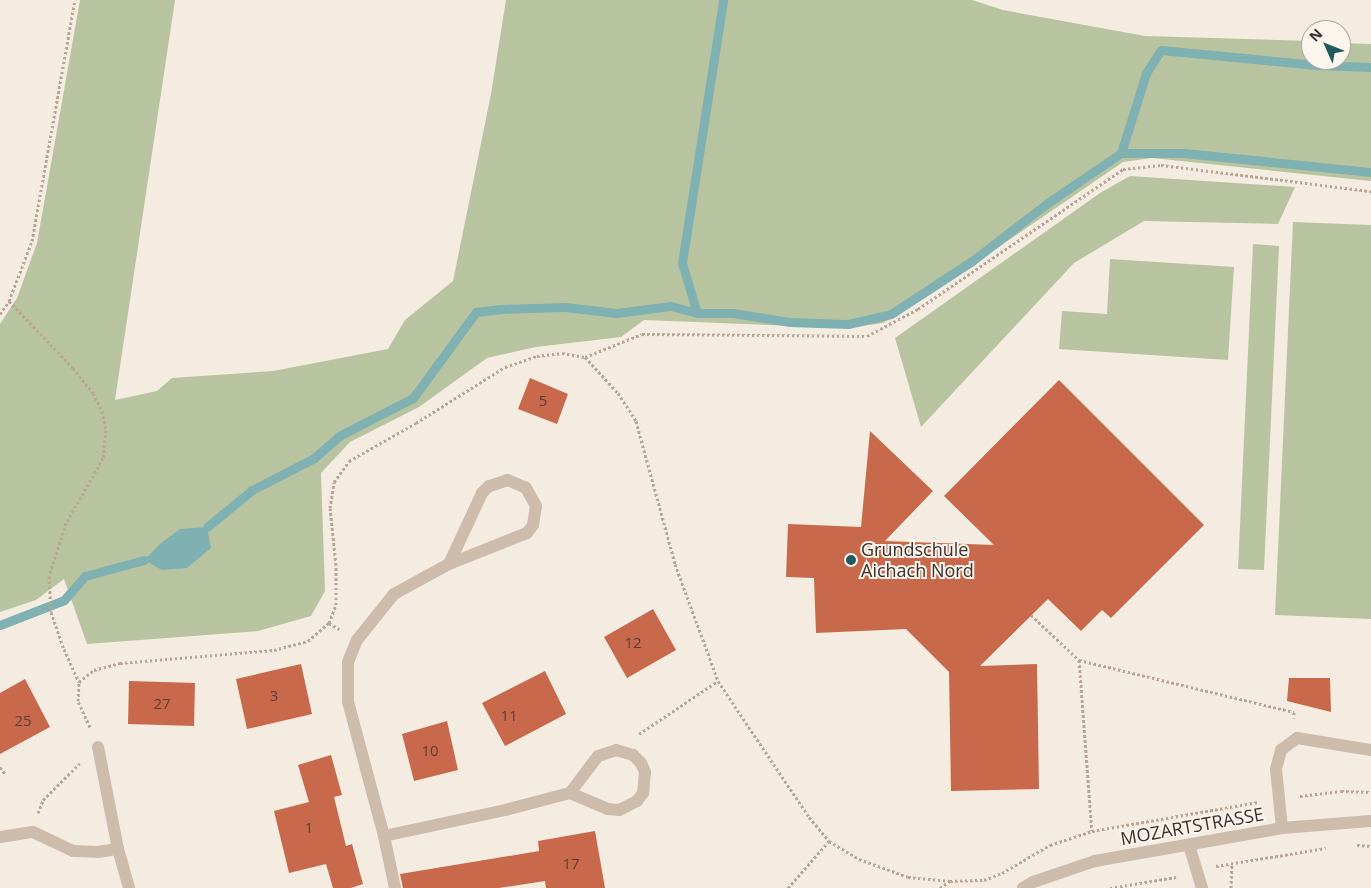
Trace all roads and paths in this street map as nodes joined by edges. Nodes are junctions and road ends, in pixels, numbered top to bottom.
1 (75, 0) edge
2 (1371, 191) edge
3 (9, 301) junction
4 (0, 314) edge
5 (584, 357) junction
6 (449, 564) junction
7 (1031, 615) dead end
8 (1079, 660) junction
9 (718, 681) junction
10 (79, 682) junction
11 (1297, 738) junction
12 (98, 747) junction
13 (616, 750) junction
14 (1371, 750) edge
15 (0, 767) edge
16 (6, 775) dead end
17 (570, 793) junction
18 (1371, 821) edge
19 (1282, 828) junction
20 (1092, 831) dead end
21 (33, 832) junction
22 (384, 836) junction
23 (0, 837) edge
24 (829, 841) junction
25 (1189, 845) junction
26 (1354, 845) dead end
27 (1371, 846) edge
28 (1327, 848) dead end
29 (118, 849) junction
30 (1198, 870) junction
31 (950, 881) dead end
32 (128, 888) edge
33 (395, 888) edge
34 (788, 888) edge
35 (1024, 888) edge
36 (1110, 888) edge
37 (1202, 888) edge

1 - 3 path
2 - 5 path
3 - 4 path
3 - 10 path
5 - 9 path
5 - 10 path
6 - 6 street
6 - 22 street
7 - 8 path
8 - 11 path
8 - 20 path
9 - 13 path
9 - 24 path
10 - 12 path
11 - 14 street
11 - 19 street
12 - 21 path
12 - 29 street
13 - 17 street
13 - 17 street
15 - 16 path
17 - 22 street
18 - 19 street, MOZARTSTRASSE
19 - 25 street, MOZARTSTRASSE
21 - 23 street
21 - 29 street
22 - 33 street
24 - 31 path
24 - 34 path
25 - 30 street
25 - 35 street, MOZARTSTRASSE
26 - 27 path
28 - 30 path
29 - 32 street
30 - 36 path
30 - 37 street

